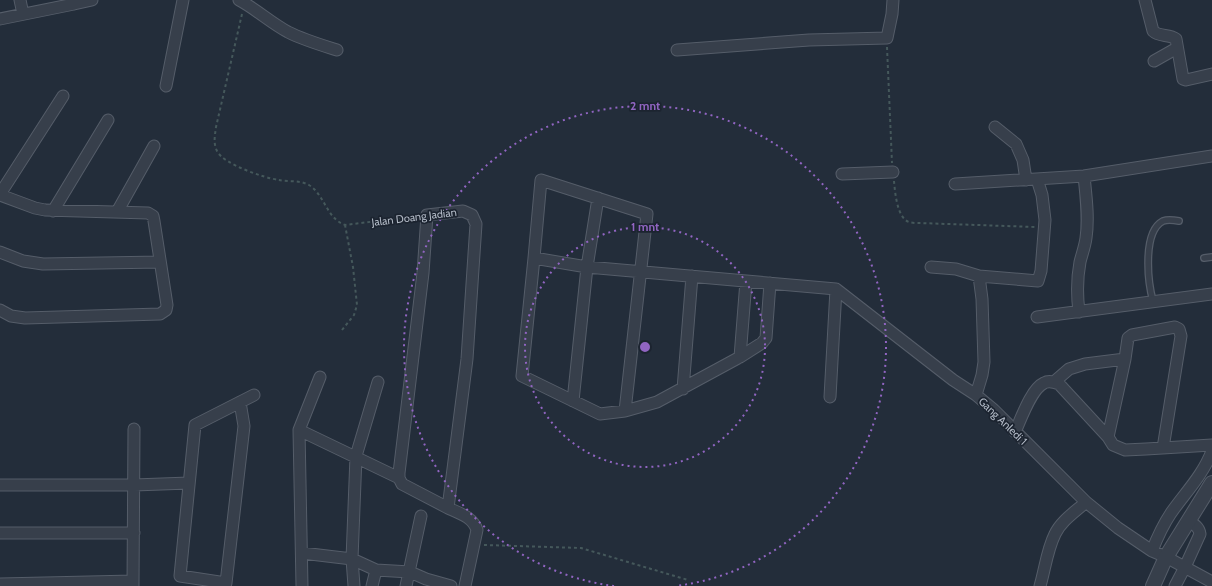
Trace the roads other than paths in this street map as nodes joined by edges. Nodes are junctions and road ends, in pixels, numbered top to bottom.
1 (20, 0) edge
2 (92, 0) edge
3 (183, 0) edge
4 (893, 0) edge
5 (1145, 0) edge
6 (74, 2) edge
7 (247, 2) edge
8 (23, 14) junction
9 (0, 19) edge
10 (1177, 48) junction
11 (337, 50) dead end
12 (677, 50) dead end
13 (1154, 61) dead end
14 (1212, 74) edge
15 (166, 86) dead end
16 (63, 96) dead end
17 (108, 120) dead end
18 (995, 127) dead end
19 (154, 146) dead end
20 (1212, 156) edge
21 (893, 172) road end
22 (842, 174) dead end
23 (1084, 176) junction
24 (1037, 179) junction
25 (1026, 180) junction
26 (955, 184) dead end
27 (0, 194) edge
28 (598, 198) junction
29 (54, 211) junction
30 (117, 212) junction
31 (1179, 221) dead end
32 (0, 252) edge
33 (1212, 257) edge
34 (534, 258) junction
35 (1204, 258) dead end
36 (160, 262) junction
37 (587, 267) junction
38 (931, 267) dead end
39 (641, 272) junction
40 (692, 276) junction
41 (979, 276) junction
42 (746, 281) junction
43 (770, 283) junction
44 (836, 289) junction
45 (1212, 294) edge
46 (1153, 301) junction
47 (0, 310) edge
48 (1079, 312) junction
49 (1037, 317) dead end
50 (740, 357) junction
51 (1125, 359) junction
52 (320, 377) dead end
53 (378, 382) dead end
54 (1054, 382) junction
55 (683, 389) junction
56 (254, 395) dead end
57 (976, 395) junction
58 (830, 397) dead end
59 (573, 401) junction
60 (240, 402) junction
61 (625, 412) junction
62 (134, 429) dead end
63 (299, 430) junction
64 (1015, 432) junction
65 (1108, 437) junction
66 (1212, 445) edge
67 (1162, 448) junction
68 (1212, 452) edge
69 (356, 456) junction
70 (399, 478) junction
71 (1212, 482) edge
72 (189, 483) junction
73 (0, 485) edge
74 (134, 485) junction
75 (1086, 502) junction
76 (448, 508) junction
77 (421, 516) dead end
78 (1188, 521) junction
79 (0, 533) edge
80 (134, 533) junction
81 (1152, 551) junction
82 (302, 553) junction
83 (1166, 557) junction
84 (352, 559) junction
85 (1185, 567) junction
86 (376, 570) junction
87 (410, 572) junction
88 (1212, 582) edge
89 (133, 583) edge
90 (0, 584) edge
91 (226, 585) edge
92 (302, 586) edge
93 (354, 586) edge
94 (372, 586) edge
95 (406, 586) edge
96 (451, 586) edge
97 (465, 586) edge
98 (1040, 586) edge
99 (1153, 586) edge
100 (1175, 586) edge

1 - 8 street
2 - 6 street
3 - 15 street
4 - 12 street
5 - 10 street
6 - 8 street
7 - 11 street
8 - 9 street
10 - 13 street
10 - 14 street
16 - 27 street
17 - 29 street
18 - 25 street
19 - 30 street
20 - 23 street
21 - 22 street
23 - 24 street
23 - 48 street
24 - 25 street
24 - 41 street
25 - 26 street
27 - 29 street
28 - 34 street
28 - 37 street
28 - 39 street
29 - 30 street
30 - 36 street
31 - 46 lane
32 - 36 street
33 - 35 lane
34 - 37 street
34 - 59 street
36 - 47 street
37 - 39 street
37 - 59 street
38 - 41 street
39 - 40 street
39 - 61 street
40 - 42 street
40 - 55 street
41 - 57 street
42 - 43 street
42 - 50 street
43 - 44 street
43 - 50 street
44 - 57 street, Gang Anledi 1
44 - 58 street
45 - 46 street
46 - 48 street
48 - 49 street
50 - 55 street
51 - 54 street
51 - 65 street
51 - 67 street
52 - 63 street
53 - 69 street
54 - 64 street
54 - 65 street
55 - 61 street
56 - 60 street
57 - 64 street, Gang Anledi 1
59 - 61 street
60 - 72 street
60 - 91 street
62 - 74 street
63 - 69 street
63 - 82 street
64 - 75 street, Gang Anledi 1
65 - 67 street
66 - 67 street
68 - 81 street
69 - 70 street
69 - 84 street
70 - 76 street
70 - 76 street, Jalan Doang Jadian
71 - 78 street
72 - 74 street
72 - 91 street
73 - 74 street
74 - 80 street
75 - 81 street, Gang Anledi 1
75 - 98 street
76 - 97 street
77 - 87 street
78 - 83 street
78 - 85 street
79 - 80 street
80 - 89 street
81 - 83 street, Gang Anledi 1
82 - 84 street
82 - 92 street
83 - 85 street, Gang Anledi 1
83 - 99 street
84 - 86 street
84 - 93 street
85 - 88 street, Gang Anledi 1
85 - 100 street
86 - 87 street
86 - 94 street
87 - 95 street
87 - 96 street
89 - 90 street

